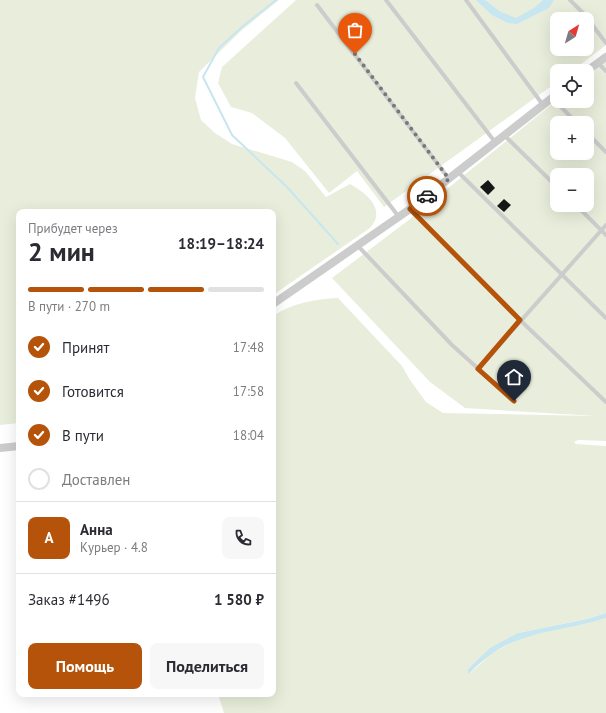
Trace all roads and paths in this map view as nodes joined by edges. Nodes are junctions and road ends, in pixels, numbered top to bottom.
1 (386, 0) edge
2 (466, 0) edge
3 (570, 0) edge
4 (317, 5) dead end
5 (606, 42) edge
6 (606, 57) edge
7 (598, 63) junction
8 (594, 66) edge
9 (606, 71) edge
10 (296, 83) dead end
11 (550, 100) edge
12 (543, 105) junction
13 (565, 108) edge
14 (571, 116) edge
15 (504, 135) junction
16 (594, 140) edge
17 (495, 142) junction
18 (606, 152) edge
19 (458, 172) junction
20 (449, 179) junction
21 (550, 180) edge
22 (410, 209) junction
23 (583, 212) edge
24 (399, 218) junction
25 (606, 225) edge
26 (601, 230) junction
27 (606, 235) edge
28 (358, 246) junction
29 (561, 274) junction
30 (276, 302) edge
31 (606, 318) edge
32 (520, 320) junction
33 (478, 369) junction
34 (514, 401) dead end
35 (606, 402) edge
36 (16, 446) edge
37 (0, 448) edge

1 - 17 lane
2 - 12 lane
3 - 5 lane
4 - 20 lane
6 - 7 street
7 - 8 street
7 - 9 lane
10 - 24 lane
11 - 12 street
12 - 15 street
13 - 14 lane
15 - 17 street
15 - 21 lane
16 - 18 lane
17 - 19 street
19 - 20 street
19 - 29 lane
20 - 22 street
22 - 24 street
22 - 32 lane
23 - 26 lane
24 - 28 street
25 - 26 lane
26 - 27 lane
26 - 29 lane
28 - 30 street
28 - 33 lane
29 - 31 lane
29 - 32 lane
32 - 33 lane
32 - 35 lane
33 - 34 lane
36 - 37 street

